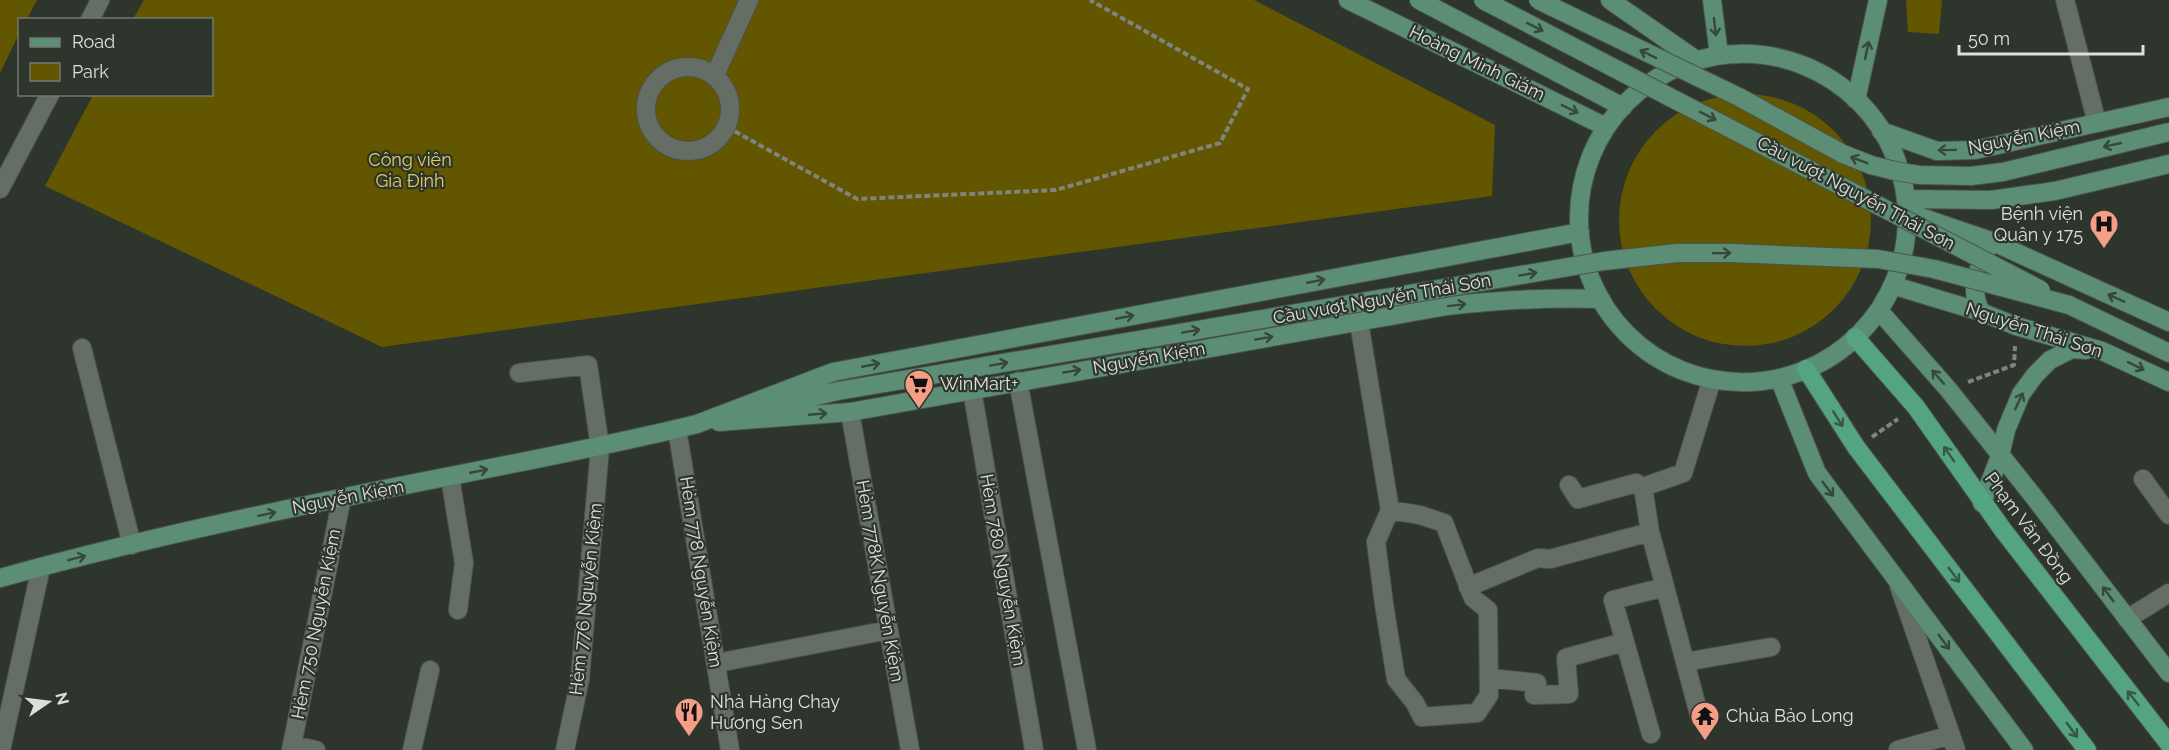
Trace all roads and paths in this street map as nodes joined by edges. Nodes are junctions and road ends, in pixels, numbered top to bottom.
1 (100, 0) edge
2 (749, 0) edge
3 (1090, 0) edge
4 (1348, 0) edge
5 (1419, 0) edge
6 (1483, 0) edge
7 (1538, 0) edge
8 (1610, 0) edge
9 (1712, 0) edge
10 (1878, 0) edge
11 (2064, 0) edge
12 (91, 18) edge
13 (1719, 55) junction
14 (1696, 60) junction
15 (715, 75) junction
16 (49, 96) edge
17 (1856, 99) junction
18 (1623, 107) junction
19 (2169, 107) edge
20 (2097, 123) junction
21 (727, 127) junction
22 (1606, 127) junction
23 (1881, 131) junction
24 (2169, 132) edge
25 (2169, 164) edge
26 (0, 189) edge
27 (1906, 206) junction
28 (1580, 232) junction
29 (1991, 241) junction
30 (1895, 286) junction
31 (1601, 299) junction
32 (2069, 305) junction
33 (1981, 312) junction
34 (1882, 314) junction
35 (1359, 322) junction
36 (2169, 322) edge
37 (1855, 337) junction
38 (82, 348) dead end
39 (2103, 351) junction
40 (2169, 353) edge
41 (1806, 369) junction
42 (519, 373) dead end
43 (1779, 378) junction
44 (1712, 379) junction
45 (1018, 381) junction
46 (2169, 382) edge
47 (972, 390) junction
48 (850, 412) junction
49 (697, 424) junction
50 (677, 429) junction
51 (600, 447) junction
52 (2001, 456) junction
53 (450, 477) junction
54 (2143, 479) dead end
55 (1569, 485) dead end
56 (1643, 487) junction
57 (342, 497) junction
58 (1982, 502) junction
59 (1390, 510) junction
60 (2169, 515) edge
61 (1650, 532) junction
62 (132, 545) junction
63 (41, 567) junction
64 (0, 578) edge
65 (1896, 579) junction
66 (1468, 587) junction
67 (1665, 587) junction
68 (2169, 593) edge
69 (458, 610) dead end
70 (2127, 619) junction
71 (889, 630) junction
72 (1624, 642) junction
73 (1771, 647) dead end
74 (1685, 662) junction
75 (717, 663) junction
76 (430, 670) dead end
77 (2169, 674) edge
78 (1489, 687) junction
79 (1700, 718) dead end
80 (1651, 734) dead end
81 (1954, 743) edge
82 (2169, 744) edge
83 (291, 748) edge
84 (2, 750) edge
85 (316, 750) edge
86 (412, 750) edge
87 (565, 750) edge
88 (730, 750) edge
89 (910, 750) edge
90 (1034, 750) edge
91 (1087, 750) edge
92 (1898, 750) edge
93 (2024, 750) edge
94 (2087, 750) edge

1 - 12 street
2 - 15 street
3 - 21 path
4 -> 22 main road, Hoàng Minh Giám
5 - 18 main road, Hoàng Minh Giám
6 -> 32 main road, Cầu vượt Nguyễn Thái Sơn, bridge
24 -> 7 main road, Cầu vượt Nguyễn Thái Sơn, bridge
8 - 14 main road
9 -> 13 main road
17 -> 10 main road
11 - 20 street
13 - 14 main road
13 - 17 main road
14 - 18 main road
15 - 21 street
15 - 21 street
16 - 26 street
17 - 23 main road
18 - 22 main road
19 - 20 main road, Nguyễn Kiệm
20 -> 23 main road, Nguyễn Kiệm
22 - 28 main road
23 - 27 main road
25 - 27 main road
27 - 29 main road
27 - 30 main road
28 - 31 main road
49 -> 28 main road, Nguyễn Kiệm
29 - 33 main road
36 -> 29 main road
30 - 33 main road, Nguyễn Thái Sơn
30 - 34 main road
35 -> 31 main road, Nguyễn Kiệm
31 - 44 main road
32 - 40 main road, Cầu vượt Nguyễn Thái Sơn
49 -> 32 main road, Cầu vượt Nguyễn Thái Sơn, bridge
33 - 39 main road, Nguyễn Thái Sơn
34 - 37 main road
52 -> 34 main road, Phạm Văn Đồng
45 -> 35 main road, Nguyễn Kiệm
35 - 59 street
37 - 41 main road
58 -> 37 highway, Phạm Văn Đồng
38 - 62 street
39 -> 46 main road, Nguyễn Thái Sơn
52 -> 39 main road
41 - 43 main road
41 -> 94 highway
42 - 51 street, Hẻm 776 Nguyễn Kiệm
43 - 44 main road
43 -> 65 main road
44 - 56 street
45 - 47 main road, Nguyễn Kiệm
45 - 91 street
47 - 48 main road, Nguyễn Kiệm
47 - 90 street, Hẻm 780 Nguyễn Kiệm
49 -> 48 main road, Nguyễn Kiệm
48 - 71 street, Hẻm 778K Nguyễn Kiệm
49 - 50 main road, Nguyễn Kiệm
50 - 51 main road, Nguyễn Kiệm
50 - 75 street, Hẻm 778 Nguyễn Kiệm
53 -> 51 main road, Nguyễn Kiệm
51 - 87 street, Hẻm 776 Nguyễn Kiệm
52 - 58 main road
70 -> 52 main road, Phạm Văn Đồng
53 - 57 main road, Nguyễn Kiệm
53 - 69 street
54 - 60 street
55 - 56 street
56 - 61 street
62 -> 57 main road, Nguyễn Kiệm
57 - 83 street, Hẻm 750 Nguyễn Kiệm
82 -> 58 highway, Phạm Văn Đồng
59 - 66 street
59 - 78 street
61 - 66 street
61 - 67 street
63 -> 62 main road, Nguyễn Kiệm
63 - 64 main road, Nguyễn Kiệm
63 - 84 street
65 - 81 street
65 -> 93 main road
66 - 78 street
67 - 72 street
67 - 74 street
68 - 70 street
70 - 77 main road, Phạm Văn Đồng
71 - 75 street
71 - 89 street, Hẻm 778K Nguyễn Kiệm
72 - 78 street
72 - 80 street
73 - 74 street
74 - 79 street
75 - 88 street, Hẻm 778 Nguyễn Kiệm
76 - 86 street
81 - 92 street
83 - 85 street

